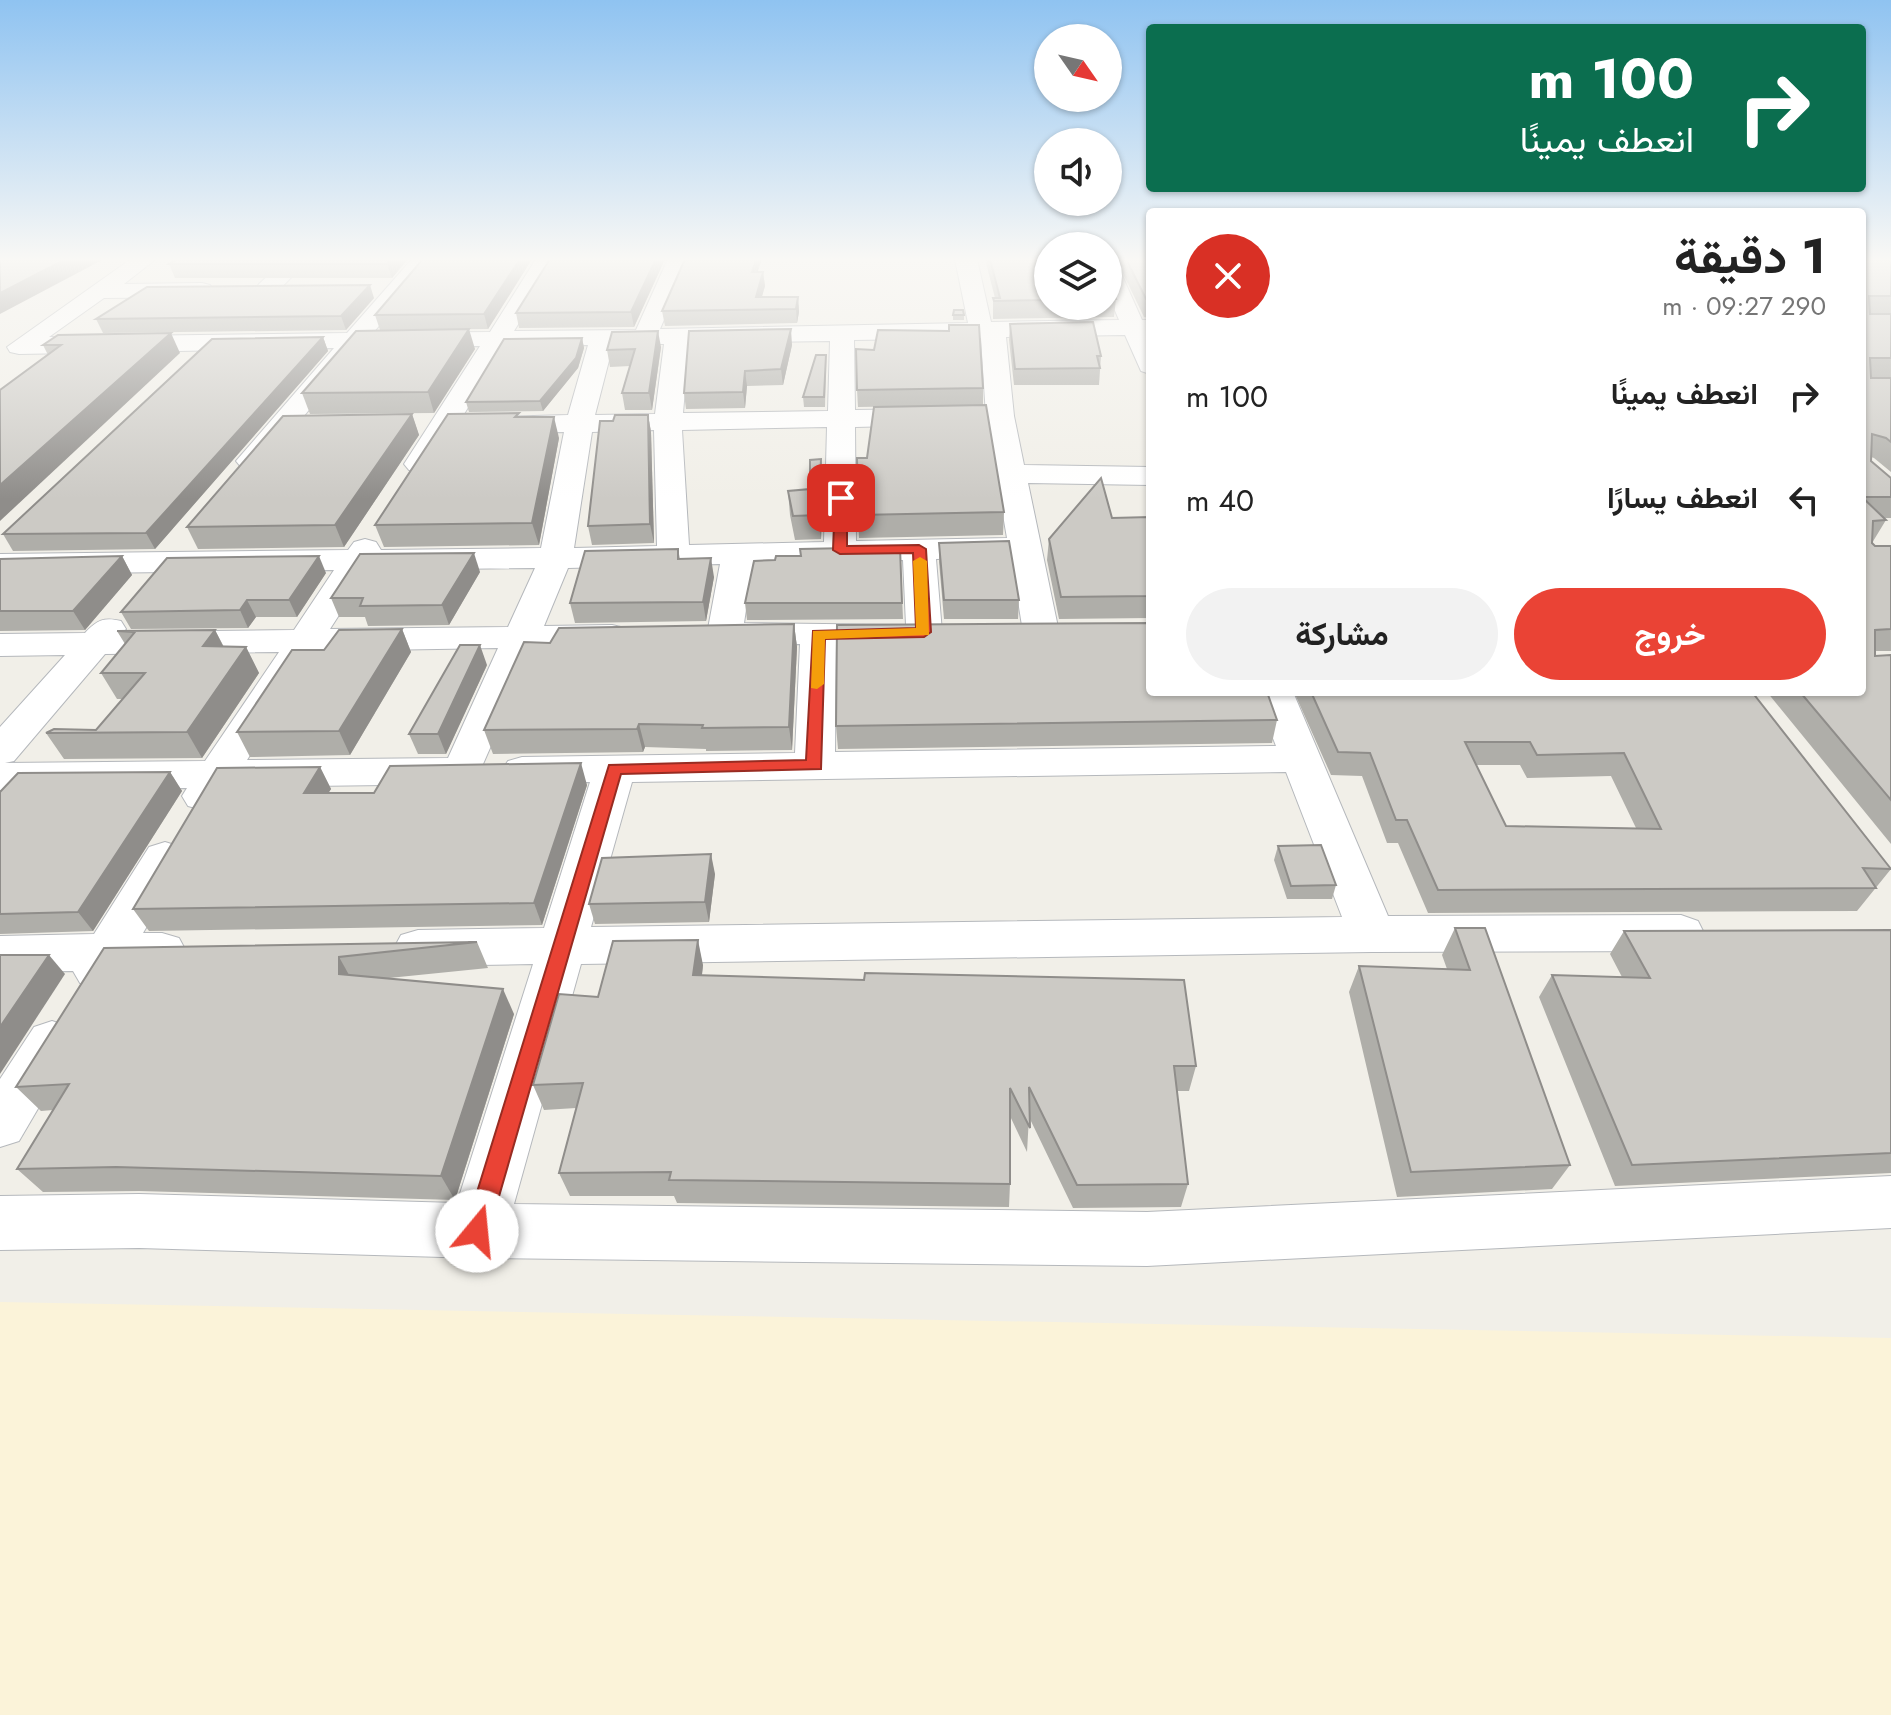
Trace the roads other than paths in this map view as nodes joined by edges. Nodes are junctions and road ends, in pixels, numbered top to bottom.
1 (32, 339) edge
2 (491, 339) edge
3 (496, 339) edge
4 (602, 339) edge
5 (677, 339) edge
6 (842, 339) edge
7 (986, 339) edge
8 (354, 340) junction
9 (212, 341) junction
10 (23, 345) junction
11 (0, 360) edge
12 (179, 373) edge
13 (974, 416) junction
14 (843, 419) junction
15 (668, 422) junction
16 (579, 424) junction
17 (429, 425) junction
18 (280, 426) junction
19 (310, 426) edge
20 (1012, 474) junction
21 (1146, 476) edge
22 (233, 482) edge
23 (1025, 547) junction
24 (176, 549) junction
25 (919, 549) junction
26 (840, 550) junction
27 (738, 553) junction
28 (673, 554) junction
29 (556, 558) junction
30 (358, 560) junction
31 (0, 564) edge
32 (1042, 632) edge
33 (646, 635) edge
34 (818, 635) junction
35 (520, 638) junction
36 (302, 641) junction
37 (96, 644) junction
38 (0, 645) edge
39 (1275, 696) edge
40 (0, 752) edge
41 (1299, 759) junction
42 (815, 765) junction
43 (615, 769) junction
44 (462, 771) junction
45 (215, 775) junction
46 (0, 777) edge
47 (1718, 933) edge
48 (1372, 934) junction
49 (563, 945) junction
50 (375, 948) edge
51 (203, 951) edge
52 (109, 952) junction
53 (0, 954) edge
54 (0, 1124) edge
55 (1891, 1202) edge
56 (0, 1223) edge
57 (477, 1231) junction

1 - 10 street
2 - 8 street
3 - 17 street
4 - 16 street
5 - 15 street
6 - 14 street
7 - 13 street
8 - 9 street
8 - 18 street
9 - 10 street
9 - 12 street
10 - 11 street
13 - 14 street
13 - 20 street
14 - 15 street
14 - 26 street
15 - 16 street
15 - 28 street
16 - 17 street
16 - 29 street
17 - 30 street
18 - 19 street
18 - 22 street
20 - 21 street
20 - 23 street
23 - 25 street
23 - 32 street
24 - 30 street
24 - 31 street
24 - 37 street
25 - 26 street
25 - 34 street
26 - 27 street
27 - 28 street
27 - 34 street
28 - 29 street
29 - 30 street
29 - 35 street
30 - 36 street
33 - 35 street
34 - 42 street
35 - 36 street
35 - 44 street
36 - 37 street
36 - 45 street
37 - 38 street
37 - 40 street
39 - 41 street
41 - 42 street
41 - 48 street
42 - 43 street
43 - 44 street
43 - 49 street
44 - 45 street
45 - 46 street
45 - 52 street
47 - 48 street
48 - 49 street
49 - 50 street
49 - 57 street
51 - 52 street
52 - 53 street
52 - 54 street
55 - 57 street
56 - 57 street

